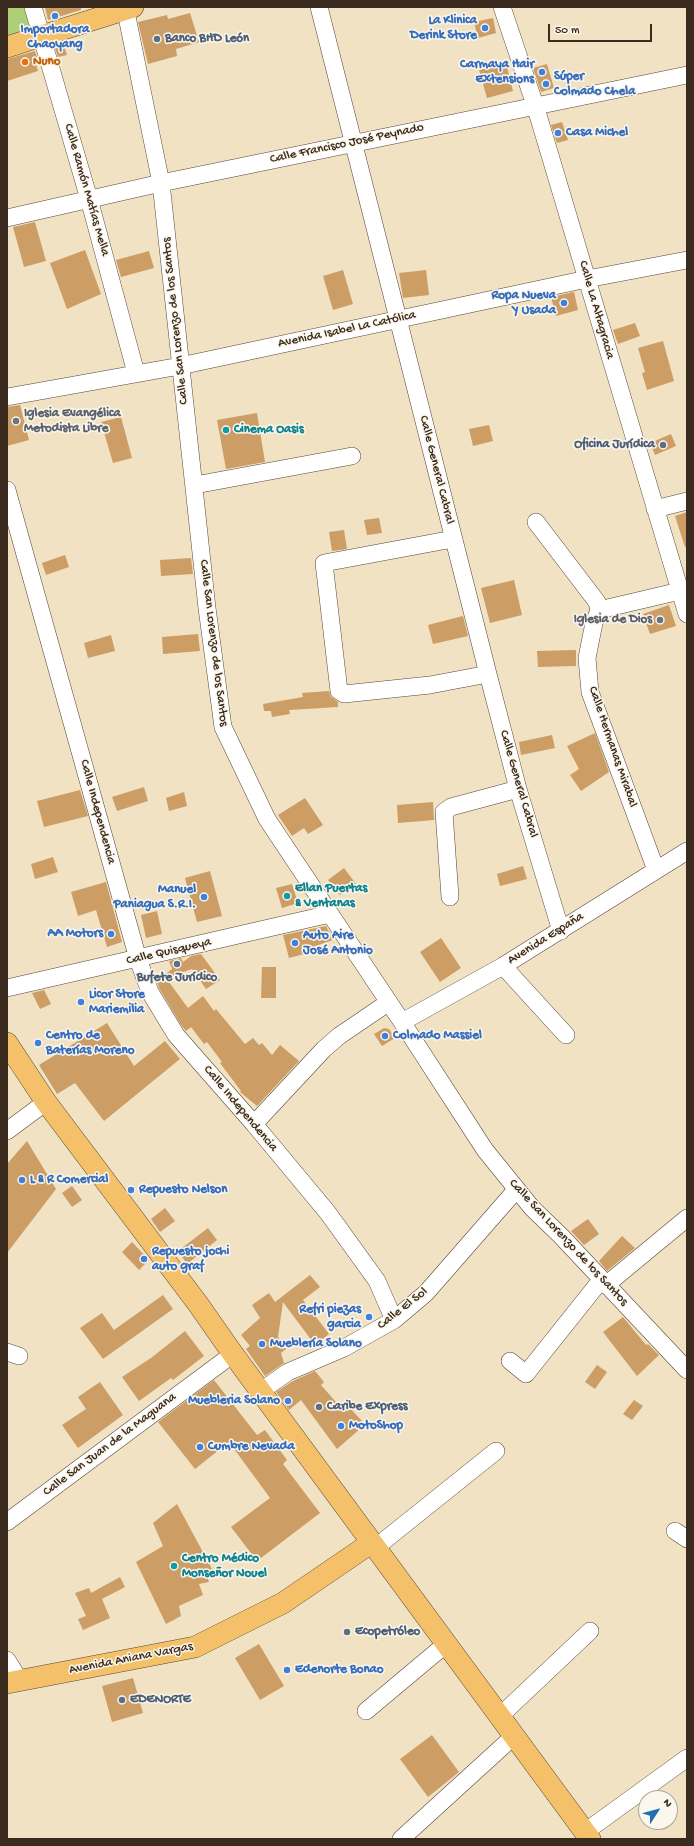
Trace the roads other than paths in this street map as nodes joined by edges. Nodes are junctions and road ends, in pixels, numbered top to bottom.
1 (34, 7) edge
2 (319, 7) edge
3 (502, 7) edge
4 (128, 8) edge
5 (42, 36) junction
6 (7, 47) edge
7 (687, 75) edge
8 (535, 105) junction
9 (354, 143) junction
10 (161, 183) junction
11 (89, 198) junction
12 (7, 218) edge
13 (687, 260) edge
14 (587, 279) junction
15 (398, 319) junction
16 (180, 366) junction
17 (136, 373) junction
18 (7, 397) edge
19 (352, 456) dead end
20 (195, 484) junction
21 (7, 490) edge
22 (687, 501) edge
23 (655, 509) junction
24 (11, 517) edge
25 (536, 522) dead end
26 (453, 540) junction
27 (680, 592) junction
28 (599, 610) junction
29 (687, 614) edge
30 (488, 674) junction
31 (518, 789) junction
32 (687, 851) edge
33 (656, 870) junction
34 (450, 897) dead end
35 (330, 914) junction
36 (561, 931) junction
37 (138, 959) junction
38 (503, 966) junction
39 (7, 988) edge
40 (388, 1002) junction
41 (402, 1022) junction
42 (566, 1035) dead end
43 (7, 1043) edge
44 (46, 1102) junction
45 (254, 1124) junction
46 (7, 1131) edge
47 (516, 1190) junction
48 (687, 1218) edge
49 (604, 1282) junction
50 (394, 1320) junction
51 (233, 1354) junction
52 (510, 1361) dead end
53 (687, 1370) edge
54 (261, 1391) junction
55 (496, 1451) dead end
56 (7, 1522) edge
57 (373, 1545) junction
58 (590, 1631) dead end
59 (446, 1644) junction
60 (7, 1660) edge
61 (13, 1682) edge
62 (366, 1711) dead end
63 (500, 1716) junction
64 (514, 1736) junction
65 (687, 1758) edge
66 (588, 1836) edge
67 (401, 1839) edge

1 - 5 street, Calle Ramón Matías Mella
2 - 9 street, Calle General Cabral
3 - 8 street, Calle La Altagracia
4 - 5 main road
4 - 10 street, Calle San Lorenzo de los Santos
5 - 6 main road
5 - 11 street, Calle Ramón Matías Mella
7 - 8 street, Calle Francisco José Peynado
8 - 9 street, Calle Francisco José Peynado
8 - 14 street, Calle La Altagracia
9 - 10 street, Calle Francisco José Peynado
9 - 15 street, Calle General Cabral
10 - 11 street, Calle Francisco José Peynado
10 - 16 street, Calle San Lorenzo de los Santos
11 - 12 street, Calle Francisco José Peynado
11 - 17 street, Calle Ramón Matías Mella
13 - 14 street, Avenida Isabel La Católica
14 - 15 street, Avenida Isabel La Católica
14 - 23 street, Calle La Altagracia
15 - 16 street, Avenida Isabel La Católica
15 - 26 street, Calle General Cabral
16 - 17 street, Avenida Isabel La Católica
16 - 20 street, Calle San Lorenzo de los Santos
17 - 18 street, Avenida Isabel La Católica
19 - 20 street
20 - 35 street, Calle San Lorenzo de los Santos
21 - 24 street, Calle Independencia
22 - 23 street
23 - 27 street, Calle La Altagracia
24 - 37 street, Calle Independencia
25 - 28 street
26 - 30 street, Calle General Cabral
26 - 30 street
27 - 28 street
27 - 29 street, Calle La Altagracia
28 - 33 street, Calle Hermanas Mirabal
30 - 31 street, Calle General Cabral
31 - 34 street
31 - 36 street, Calle General Cabral
32 - 33 street, Avenida España
33 - 36 street, Avenida España
35 - 37 street, Calle Quisqueya
35 - 40 street, Calle San Lorenzo de los Santos
36 - 38 street, Avenida España
37 - 39 street, Calle Quisqueya
37 - 45 street, Calle Independencia
38 - 41 street, Avenida España
38 - 42 street
40 - 41 street, Calle San Lorenzo de los Santos
40 - 45 street
41 - 47 street, Calle San Lorenzo de los Santos
43 - 44 main road
44 - 46 street
44 - 51 main road
45 - 50 street, Calle Independencia
47 - 49 street, Calle San Lorenzo de los Santos
47 - 50 street, Calle El Sol
48 - 49 street
49 - 52 street
49 - 53 street, Calle San Lorenzo de los Santos
50 - 54 street, Calle El Sol
51 - 54 main road
51 - 56 street, Calle San Juan de la Maguana
54 - 57 main road
55 - 57 street
57 - 59 main road
57 - 61 main road, Avenida Aniana Vargas
58 - 63 street
59 - 62 street
59 - 63 main road
60 - 61 street
63 - 64 main road
64 - 66 main road
64 - 67 street
65 - 66 street

